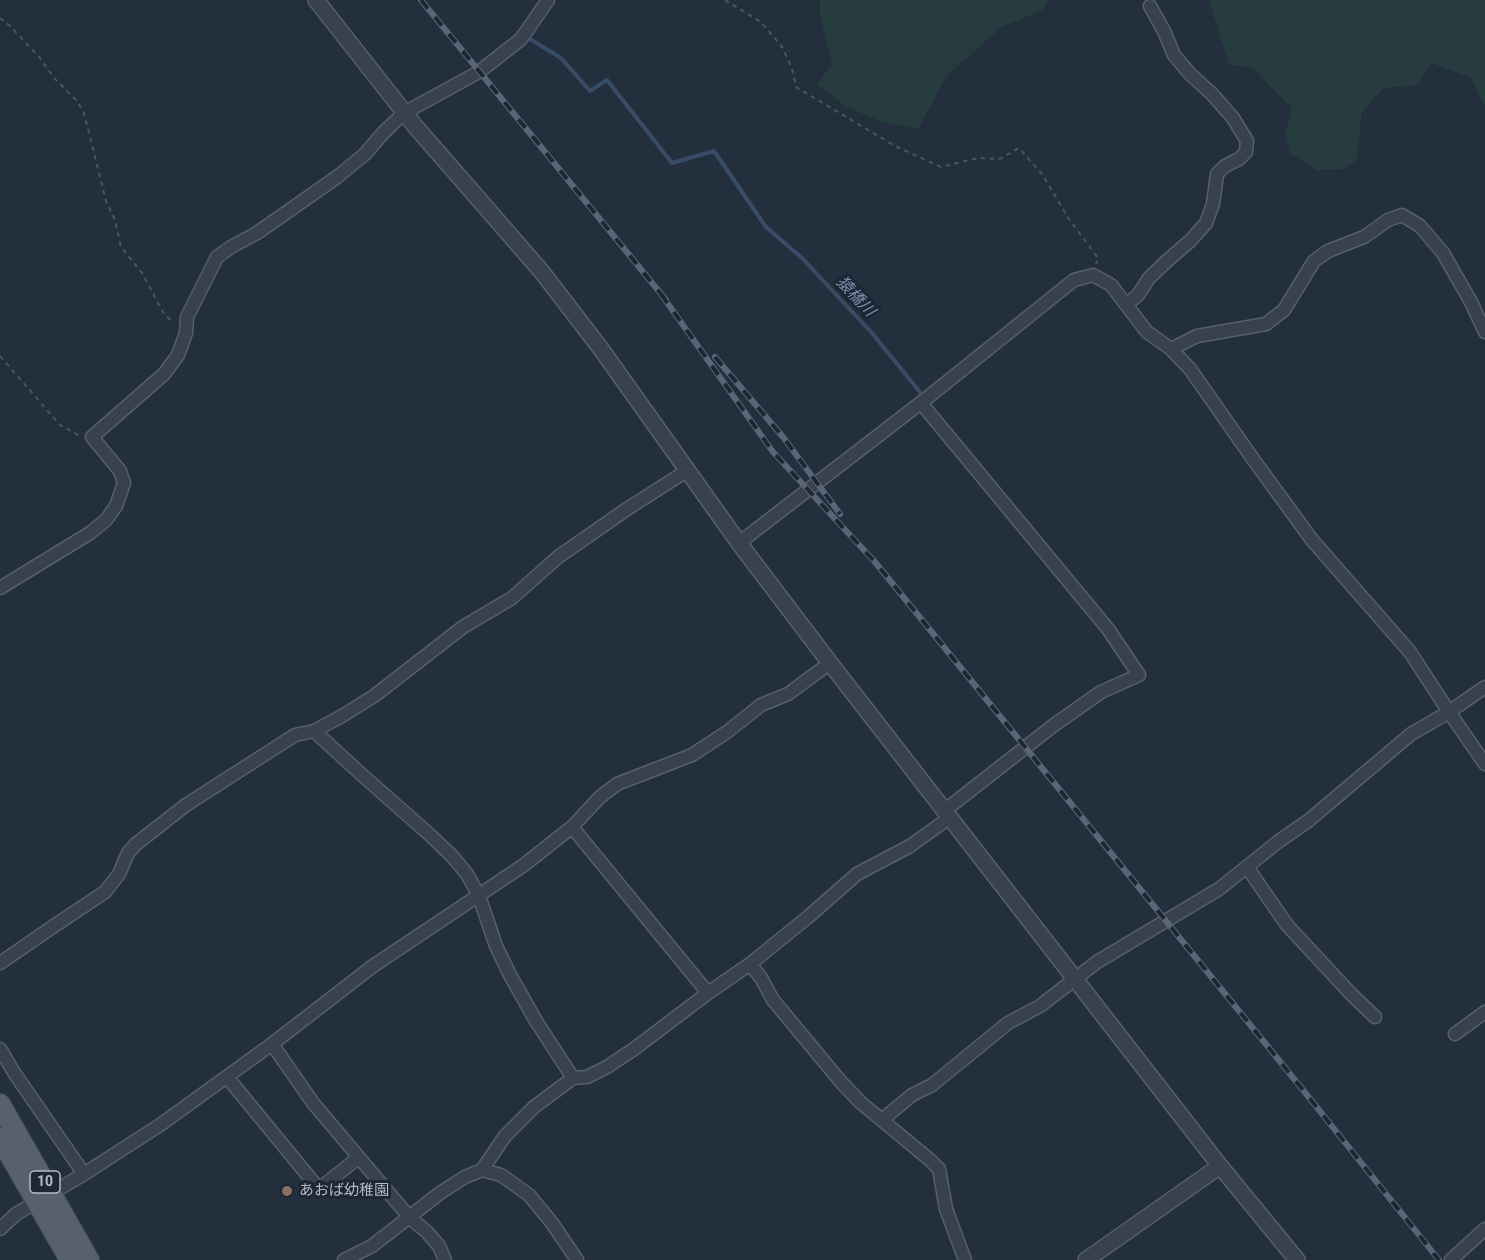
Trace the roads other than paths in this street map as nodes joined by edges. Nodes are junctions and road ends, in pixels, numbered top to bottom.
1 (316, 0) edge
2 (548, 0) edge
3 (1150, 6) dead end
4 (404, 113) junction
5 (1127, 304) junction
6 (1485, 332) edge
7 (1171, 349) junction
8 (924, 401) junction
9 (688, 470) junction
10 (739, 543) junction
11 (0, 588) edge
12 (830, 663) junction
13 (1485, 687) edge
14 (1449, 712) junction
15 (314, 731) junction
16 (1485, 764) edge
17 (947, 814) junction
18 (572, 827) junction
19 (1247, 867) junction
20 (478, 896) junction
21 (0, 963) edge
22 (750, 964) junction
23 (1075, 979) junction
24 (708, 993) junction
25 (1485, 1012) edge
26 (1375, 1017) dead end
27 (1455, 1034) dead end
28 (272, 1044) junction
29 (0, 1049) edge
30 (226, 1077) junction
31 (573, 1078) junction
32 (0, 1104) edge
33 (882, 1120) junction
34 (0, 1138) edge
35 (358, 1158) junction
36 (1220, 1166) junction
37 (482, 1170) junction
38 (84, 1174) junction
39 (44, 1203) junction
40 (410, 1218) junction
41 (0, 1229) edge
42 (1485, 1229) edge
43 (66, 1253) edge
44 (89, 1260) edge
45 (344, 1260) edge
46 (445, 1260) edge
47 (577, 1260) edge
48 (965, 1260) edge
49 (1086, 1260) edge
50 (1297, 1260) edge
51 (1451, 1260) edge

1 - 4 street
2 - 4 street
3 - 5 street
4 - 9 street
4 - 11 street
5 - 7 street
5 - 8 street
6 - 7 street
7 - 14 street
8 - 10 street
8 - 17 street
9 - 10 street
9 - 15 street
10 - 12 street
12 - 17 street
12 - 18 street
13 - 14 street
14 - 16 street
14 - 19 street
15 - 20 street
15 - 21 street
17 - 22 street
17 - 23 street
18 - 20 street
18 - 24 street
19 - 23 street
19 - 26 street
20 - 28 street
20 - 31 street
22 - 24 street
22 - 33 street
23 - 33 street
23 - 36 street
24 - 31 street
25 - 27 street
28 - 30 street
28 - 35 street
29 - 38 street
30 - 35 street
30 - 38 street
31 - 37 street
32 - 39 main road, 10
33 - 48 street
34 - 39 main road, 10
35 - 40 street
36 - 49 street
36 - 50 street
37 - 40 street
37 - 47 street
38 - 39 street
39 - 41 street
39 - 43 main road, 10
39 - 44 main road, 10
40 - 45 street
40 - 46 street
42 - 51 street

